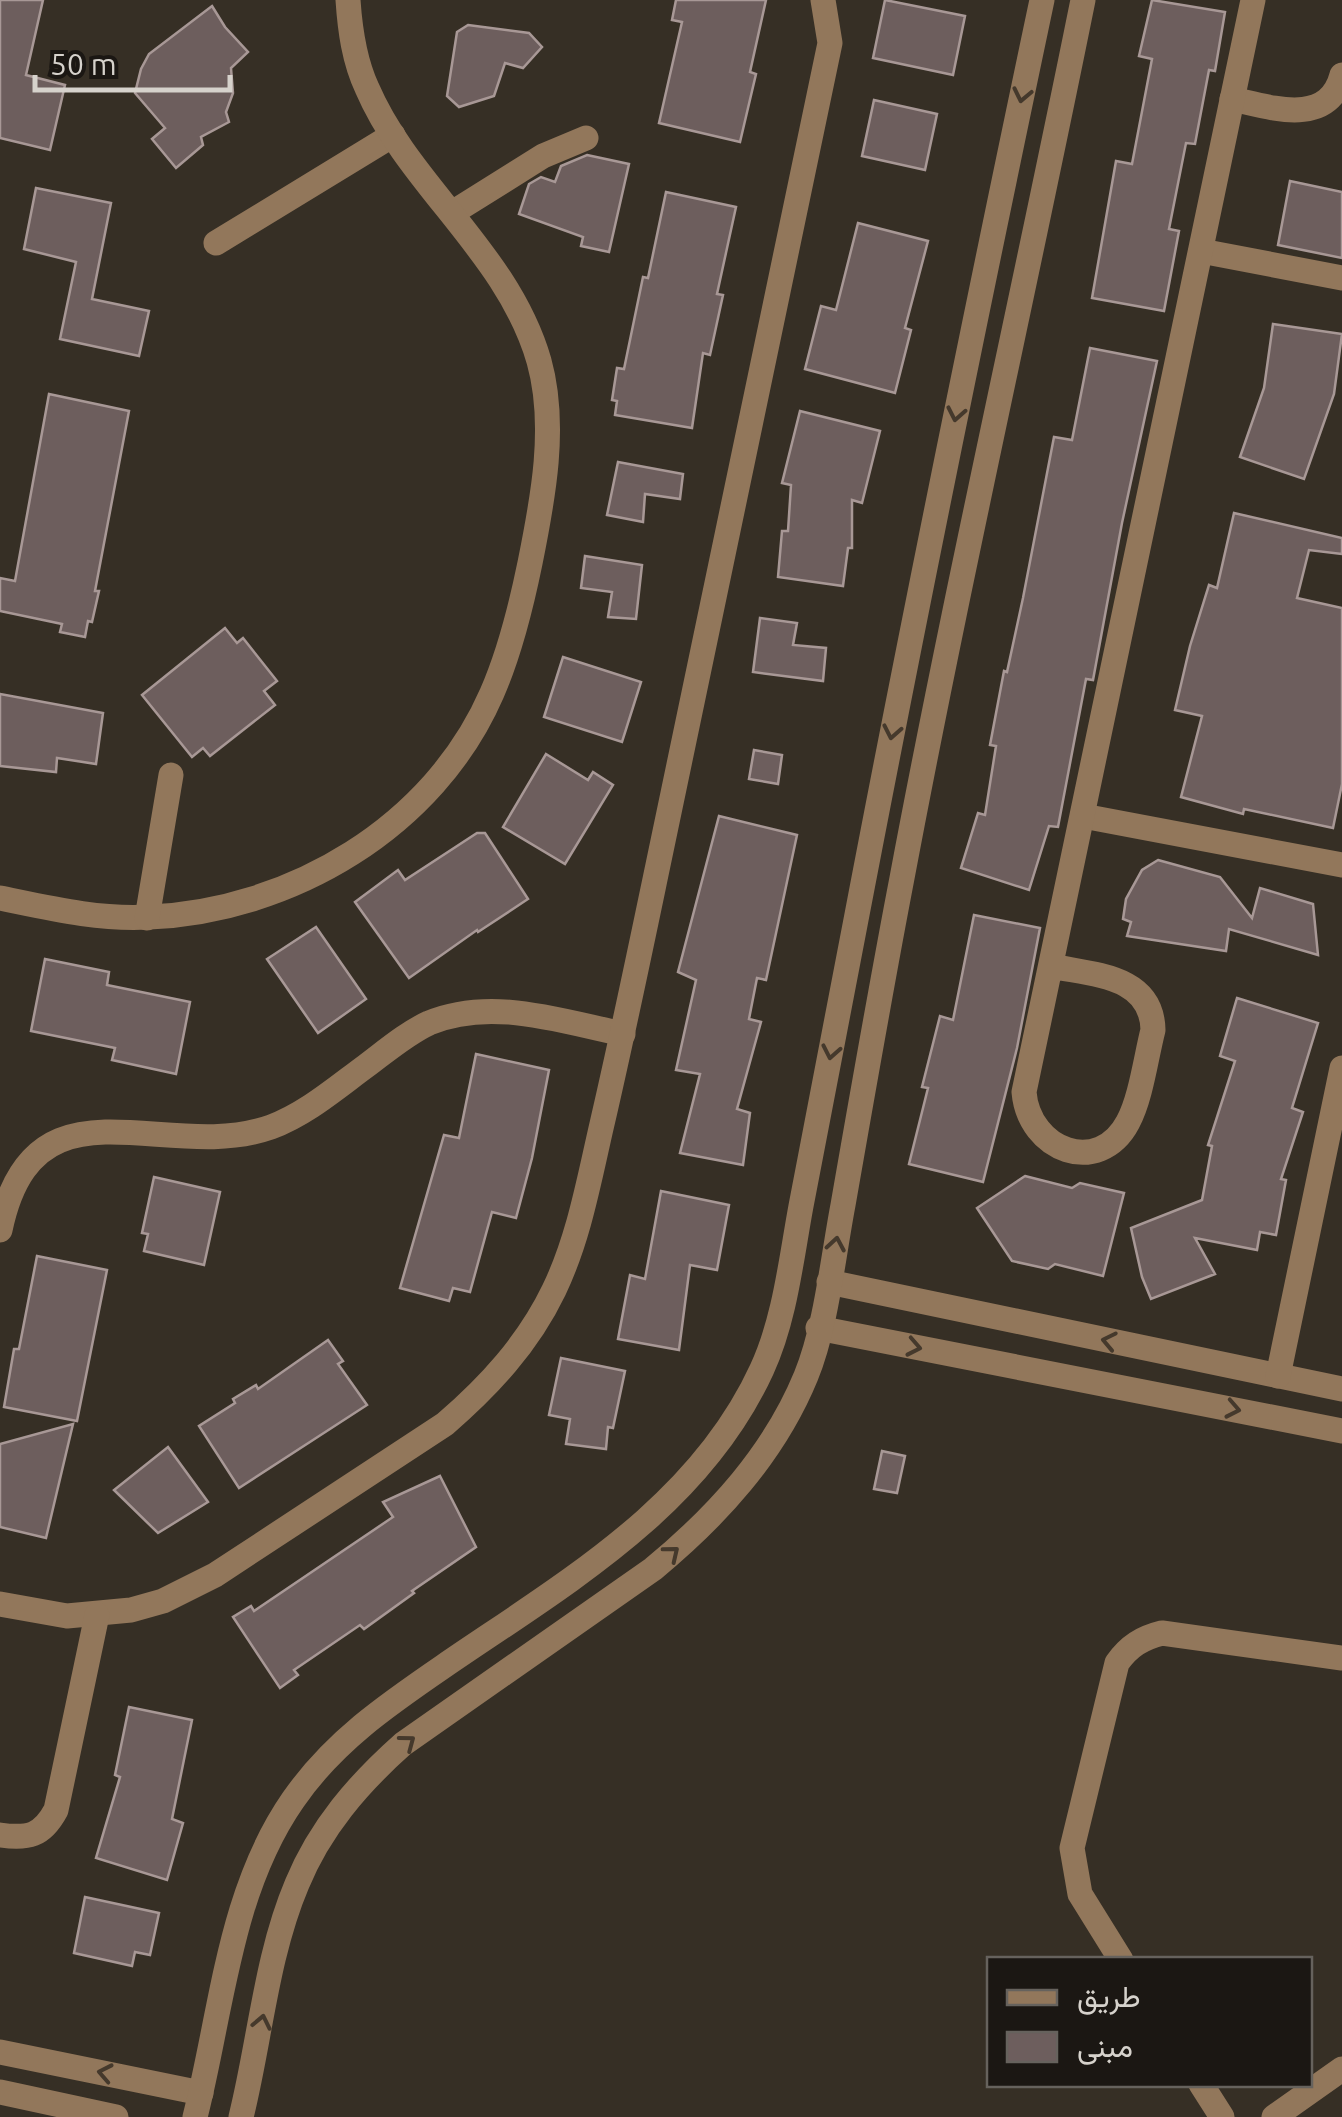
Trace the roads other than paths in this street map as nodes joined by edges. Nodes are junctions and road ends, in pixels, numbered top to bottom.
1 (348, 0) edge
2 (823, 0) edge
3 (1045, 0) edge
4 (1253, 0) edge
5 (1082, 5) edge
6 (1342, 75) edge
7 (1232, 99) junction
8 (393, 134) junction
9 (586, 138) dead end
10 (452, 213) junction
11 (216, 243) dead end
12 (1201, 250) junction
13 (1342, 278) edge
14 (172, 775) dead end
15 (1082, 816) junction
16 (1342, 864) edge
17 (0, 898) edge
18 (148, 918) junction
19 (1051, 966) junction
20 (840, 1005) junction
21 (878, 1012) junction
22 (623, 1034) junction
23 (1342, 1068) edge
24 (0, 1230) edge
25 (828, 1282) junction
26 (818, 1328) junction
27 (1278, 1376) junction
28 (1342, 1389) edge
29 (1342, 1430) edge
30 (0, 1604) edge
31 (97, 1616) junction
32 (1342, 1658) edge
33 (0, 1835) edge
34 (233, 1947) junction
35 (276, 1955) junction
36 (1119, 1957) edge
37 (0, 2052) edge
38 (1342, 2070) edge
39 (1204, 2087) edge
40 (0, 2092) edge
41 (198, 2105) edge
42 (116, 2117) edge
43 (240, 2117) edge
44 (1222, 2117) edge
45 (1274, 2117) edge

1 - 8 street
2 - 22 street
3 - 5 street
3 -> 20 street
4 - 7 street
5 - 21 street
6 - 7 street
7 - 12 street
8 - 10 street
8 - 11 street
9 - 10 street
10 - 18 street
12 - 13 street
12 - 15 street
14 - 18 street
15 - 16 street
15 - 19 street
17 - 18 street
19 - 19 street
20 - 21 street
20 -> 34 street
25 -> 21 street
22 - 24 street
22 - 31 street
23 - 27 street
25 - 26 street
27 -> 25 street
26 -> 29 street
35 -> 26 street
27 - 28 street
30 - 31 street
31 - 33 street
32 - 36 street
34 - 35 street
34 - 41 street
43 -> 35 street
41 -> 37 street
38 - 45 street
39 - 44 street
40 - 42 street

